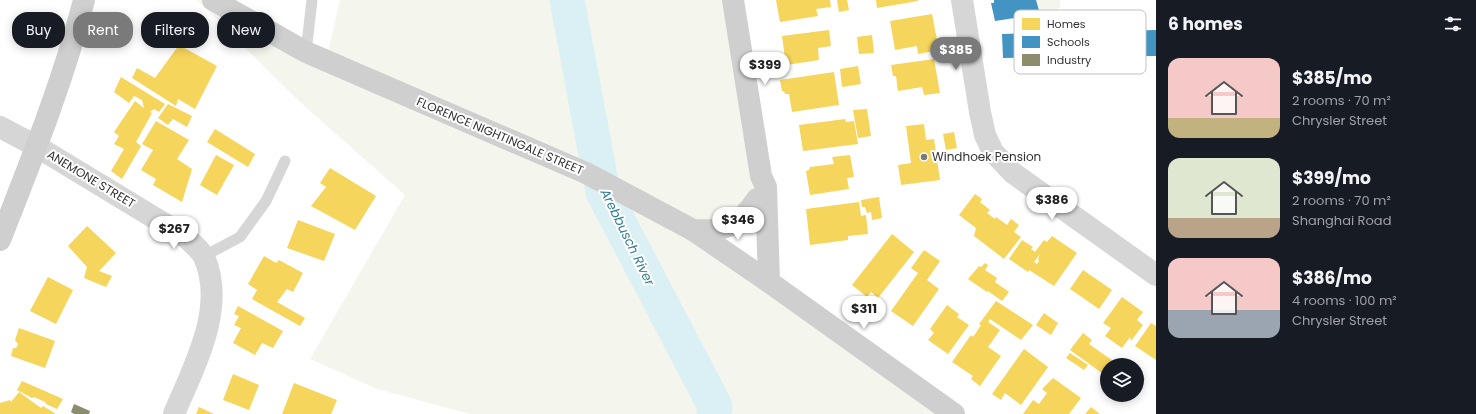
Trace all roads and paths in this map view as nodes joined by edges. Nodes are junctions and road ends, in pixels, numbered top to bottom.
1 (84, 0) edge
2 (213, 0) edge
3 (312, 0) edge
4 (733, 0) edge
5 (962, 0) edge
6 (306, 52) junction
7 (0, 127) edge
8 (36, 146) junction
9 (286, 161) dead end
10 (762, 176) junction
11 (757, 200) junction
12 (693, 230) junction
13 (0, 240) edge
14 (204, 256) junction
15 (1156, 275) edge
16 (762, 278) junction
17 (174, 414) edge
18 (954, 414) edge

1 - 8 main road
2 - 6 main road, FLORENCE NIGHTINGALE STREET
3 - 6 lane
4 - 10 main road
5 - 15 street
6 - 12 main road, FLORENCE NIGHTINGALE STREET
7 - 8 street, ANEMONE STREET
8 - 13 main road
8 - 14 street, ANEMONE STREET
9 - 14 lane
10 - 11 main road
10 - 16 main road
11 - 12 main road
11 - 16 main road
12 - 16 main road, FLORENCE NIGHTINGALE STREET
14 - 17 street, ANEMONE STREET
16 - 18 main road, FLORENCE NIGHTINGALE STREET

